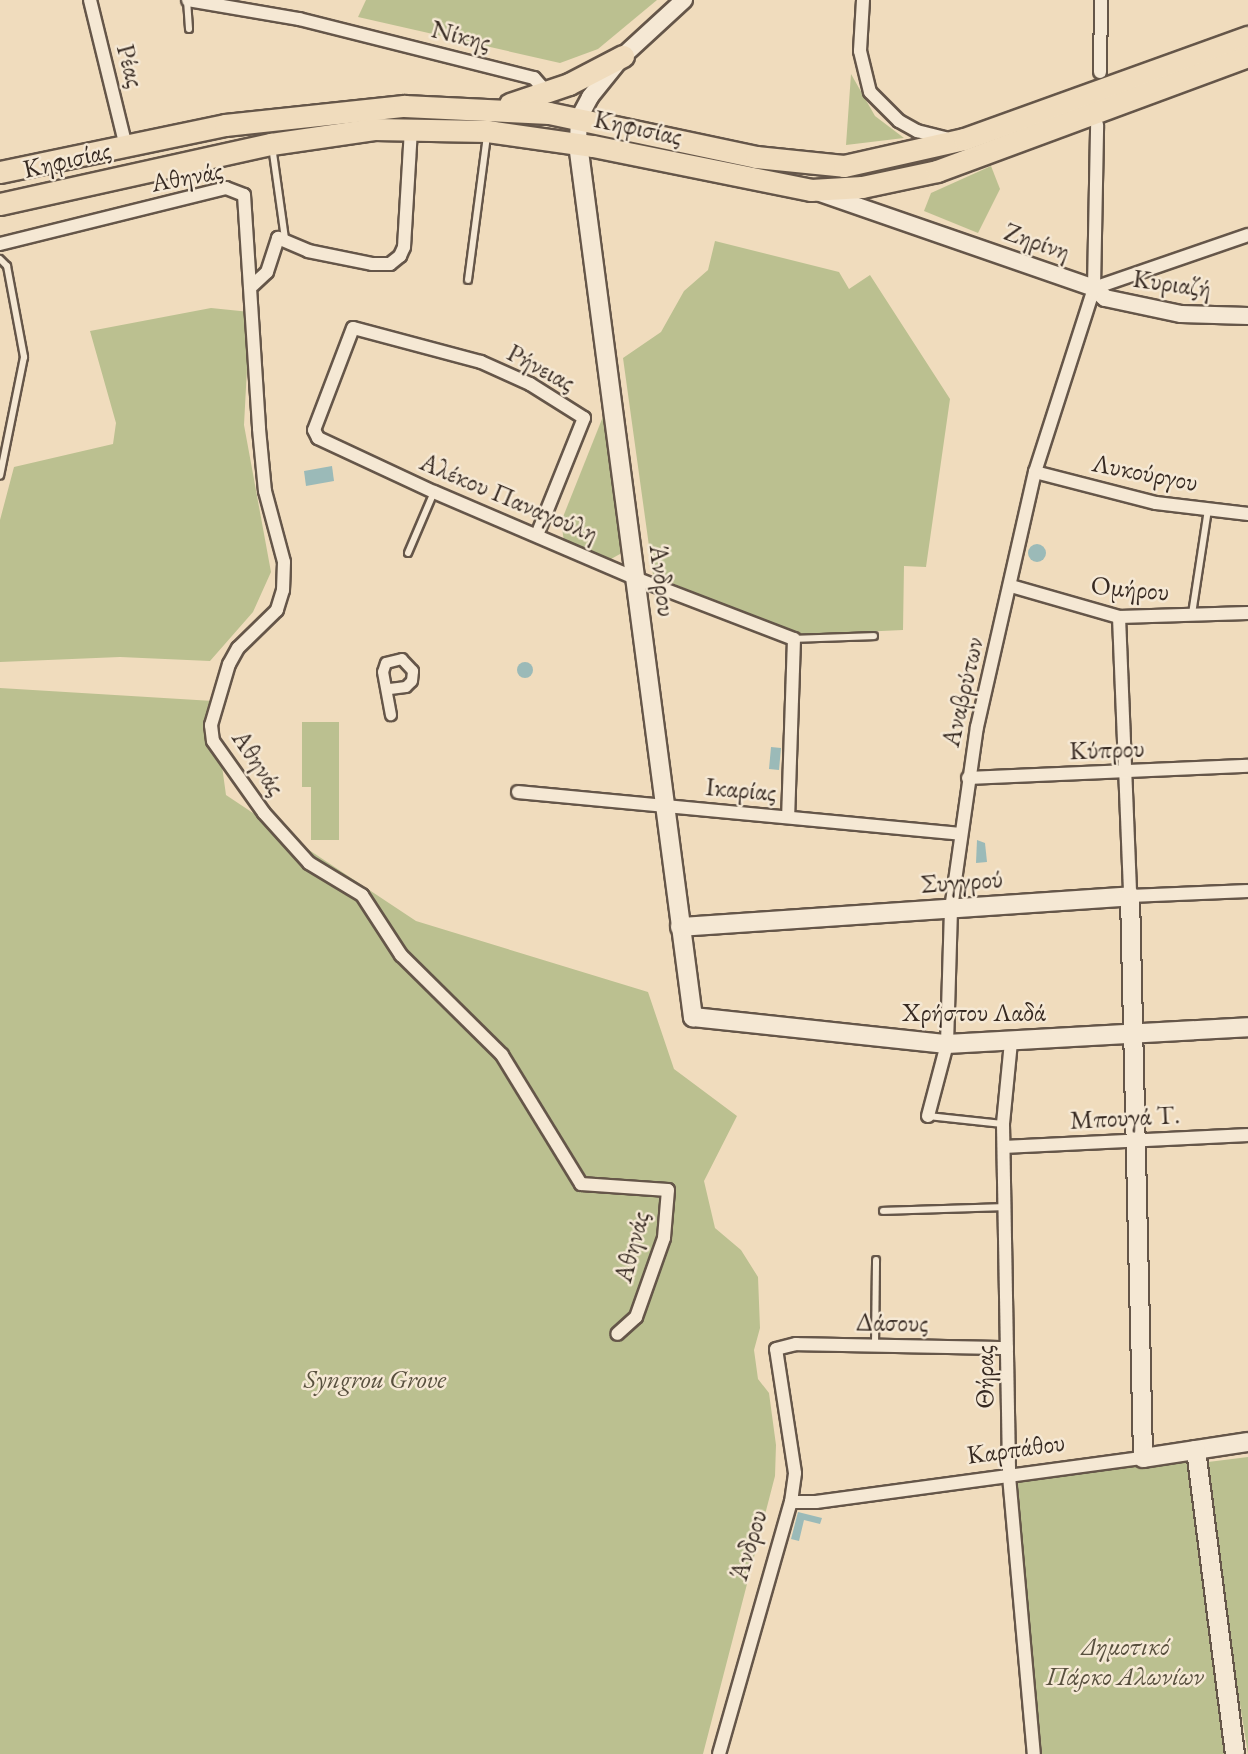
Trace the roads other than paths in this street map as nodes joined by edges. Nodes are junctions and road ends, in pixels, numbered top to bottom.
1 (90, 0) edge
2 (188, 0) edge
3 (684, 0) edge
4 (863, 0) edge
5 (1101, 0) edge
6 (189, 29) dead end
7 (1247, 53) edge
8 (623, 56) junction
9 (1100, 72) dead end
10 (537, 97) junction
11 (496, 108) junction
12 (579, 118) junction
13 (1097, 125) dead end
14 (411, 129) junction
15 (487, 131) junction
16 (964, 139) junction
17 (125, 143) junction
18 (271, 144) junction
19 (578, 144) junction
20 (0, 172) edge
21 (811, 190) junction
22 (0, 204) edge
23 (1248, 235) edge
24 (285, 238) junction
25 (0, 244) edge
26 (0, 259) edge
27 (468, 280) dead end
28 (253, 285) junction
29 (1094, 288) junction
30 (1248, 316) edge
31 (353, 327) joint
32 (1035, 472) junction
33 (0, 476) edge
34 (434, 492) junction
35 (1208, 509) junction
36 (1248, 513) edge
37 (537, 535) junction
38 (408, 554) dead end
39 (635, 578) junction
40 (1011, 586) junction
41 (1248, 613) edge
42 (1192, 616) junction
43 (1119, 617) junction
44 (874, 636) dead end
45 (794, 639) junction
46 (390, 689) dead end
47 (391, 715) dead end
48 (1248, 766) edge
49 (1125, 772) junction
50 (968, 778) junction
51 (518, 792) dead end
52 (665, 807) junction
53 (788, 817) junction
54 (960, 834) junction
55 (1248, 891) edge
56 (1130, 896) junction
57 (951, 909) junction
58 (680, 927) junction
59 (699, 1020) joint
60 (1248, 1027) edge
61 (1133, 1034) junction
62 (1011, 1042) junction
63 (947, 1044) junction
64 (928, 1116) joint
65 (1003, 1124) junction
66 (1248, 1135) edge
67 (1136, 1140) junction
68 (1004, 1147) junction
69 (1007, 1207) junction
70 (883, 1211) dead end
71 (876, 1260) dead end
72 (617, 1334) dead end
73 (875, 1345) junction
74 (1007, 1348) junction
75 (776, 1349) joint
76 (1248, 1442) edge
77 (1196, 1450) junction
78 (1143, 1458) junction
79 (1009, 1476) junction
80 (791, 1502) junction
81 (719, 1754) edge
82 (1034, 1754) edge
83 (1235, 1754) edge

1 - 17 street, Ρέας
2 - 6 lane
2 - 10 street, Νίκης
3 - 8 street
4 - 16 street
5 - 9 street
7 - 16 main road, Κηφισίας
7 - 21 main road, Κηφισίας
8 - 10 main road
8 - 12 street
10 - 11 main road
11 - 12 main road, Κηφισίας
11 - 17 main road, Κηφισίας
12 - 16 main road, Κηφισίας
12 - 19 street
13 - 29 street, Αναβρύτων
14 - 15 main road, Κηφισίας
14 - 18 main road, Κηφισίας
14 - 24 street
15 - 19 main road, Κηφισίας
15 - 27 lane
17 - 20 main road, Κηφισίας
18 - 22 main road, Κηφισίας
18 - 24 lane
19 - 21 main road, Κηφισίας
19 - 39 main road, Άνδρου
21 - 29 street, Ζηρίνη
23 - 29 street, Ζηρίνη
24 - 28 street
25 - 28 street, Αθηνάς
26 - 33 lane
28 - 72 street, Αθηνάς
29 - 30 street, Κυριαζή
29 - 32 street, Αναβρύτων
31 - 34 street, Αλέκου Παναγούλη
31 - 37 street, Ρήνειας
32 - 35 street, Λυκούργου
32 - 40 street, Αναβρύτων
34 - 37 street, Αλέκου Παναγούλη
34 - 38 lane
35 - 36 street, Λυκούργου
35 - 42 lane
37 - 39 street, Αλέκου Παναγούλη
39 - 45 street, Αλέκου Παναγούλη
39 - 52 main road, Άνδρου
40 - 43 street, Ομήρου
40 - 50 street, Αναβρύτων
41 - 42 street, Ομήρου
42 - 43 street, Ομήρου
43 - 49 street
44 - 45 lane
45 - 53 street
46 - 47 street
48 - 49 street, Κύπρου
49 - 50 street, Κύπρου
49 - 56 street
50 - 54 street, Αναβρύτων
51 - 52 street, Ικαρίας
52 - 53 street, Ικαρίας
52 - 58 main road, Άνδρου
53 - 54 street, Ικαρίας
54 - 57 street, Αναβρύτων
55 - 56 street, Συγγρού
56 - 57 main road, Συγγρού
56 - 61 main road
57 - 58 main road, Συγγρού
57 - 63 street, Αναβρύτων
58 - 59 main road, Άνδρου
59 - 63 main road, Χρήστου Λαδά
60 - 61 main road, Χρήστου Λαδά
61 - 62 main road, Χρήστου Λαδά
61 - 67 main road
62 - 63 main road, Χρήστου Λαδά
62 - 65 street, Θήρας
63 - 64 street, Αναβρύτων
64 - 65 lane
65 - 68 street, Θήρας
66 - 67 street, Μπουγά Τ.
67 - 68 street, Μπουγά Τ.
67 - 78 main road
68 - 69 street, Θήρας
69 - 70 lane
69 - 74 street, Θήρας
71 - 73 lane
73 - 74 street, Δάσους
73 - 75 street, Δάσους
74 - 79 street, Θήρας
75 - 80 street, Άνδρου
76 - 77 main road, Καρπάθου
77 - 78 main road, Καρπάθου
77 - 83 main road
78 - 79 street, Καρπάθου
79 - 80 street, Καρπάθου
79 - 82 street, Θήρας
80 - 81 street, Άνδρου

